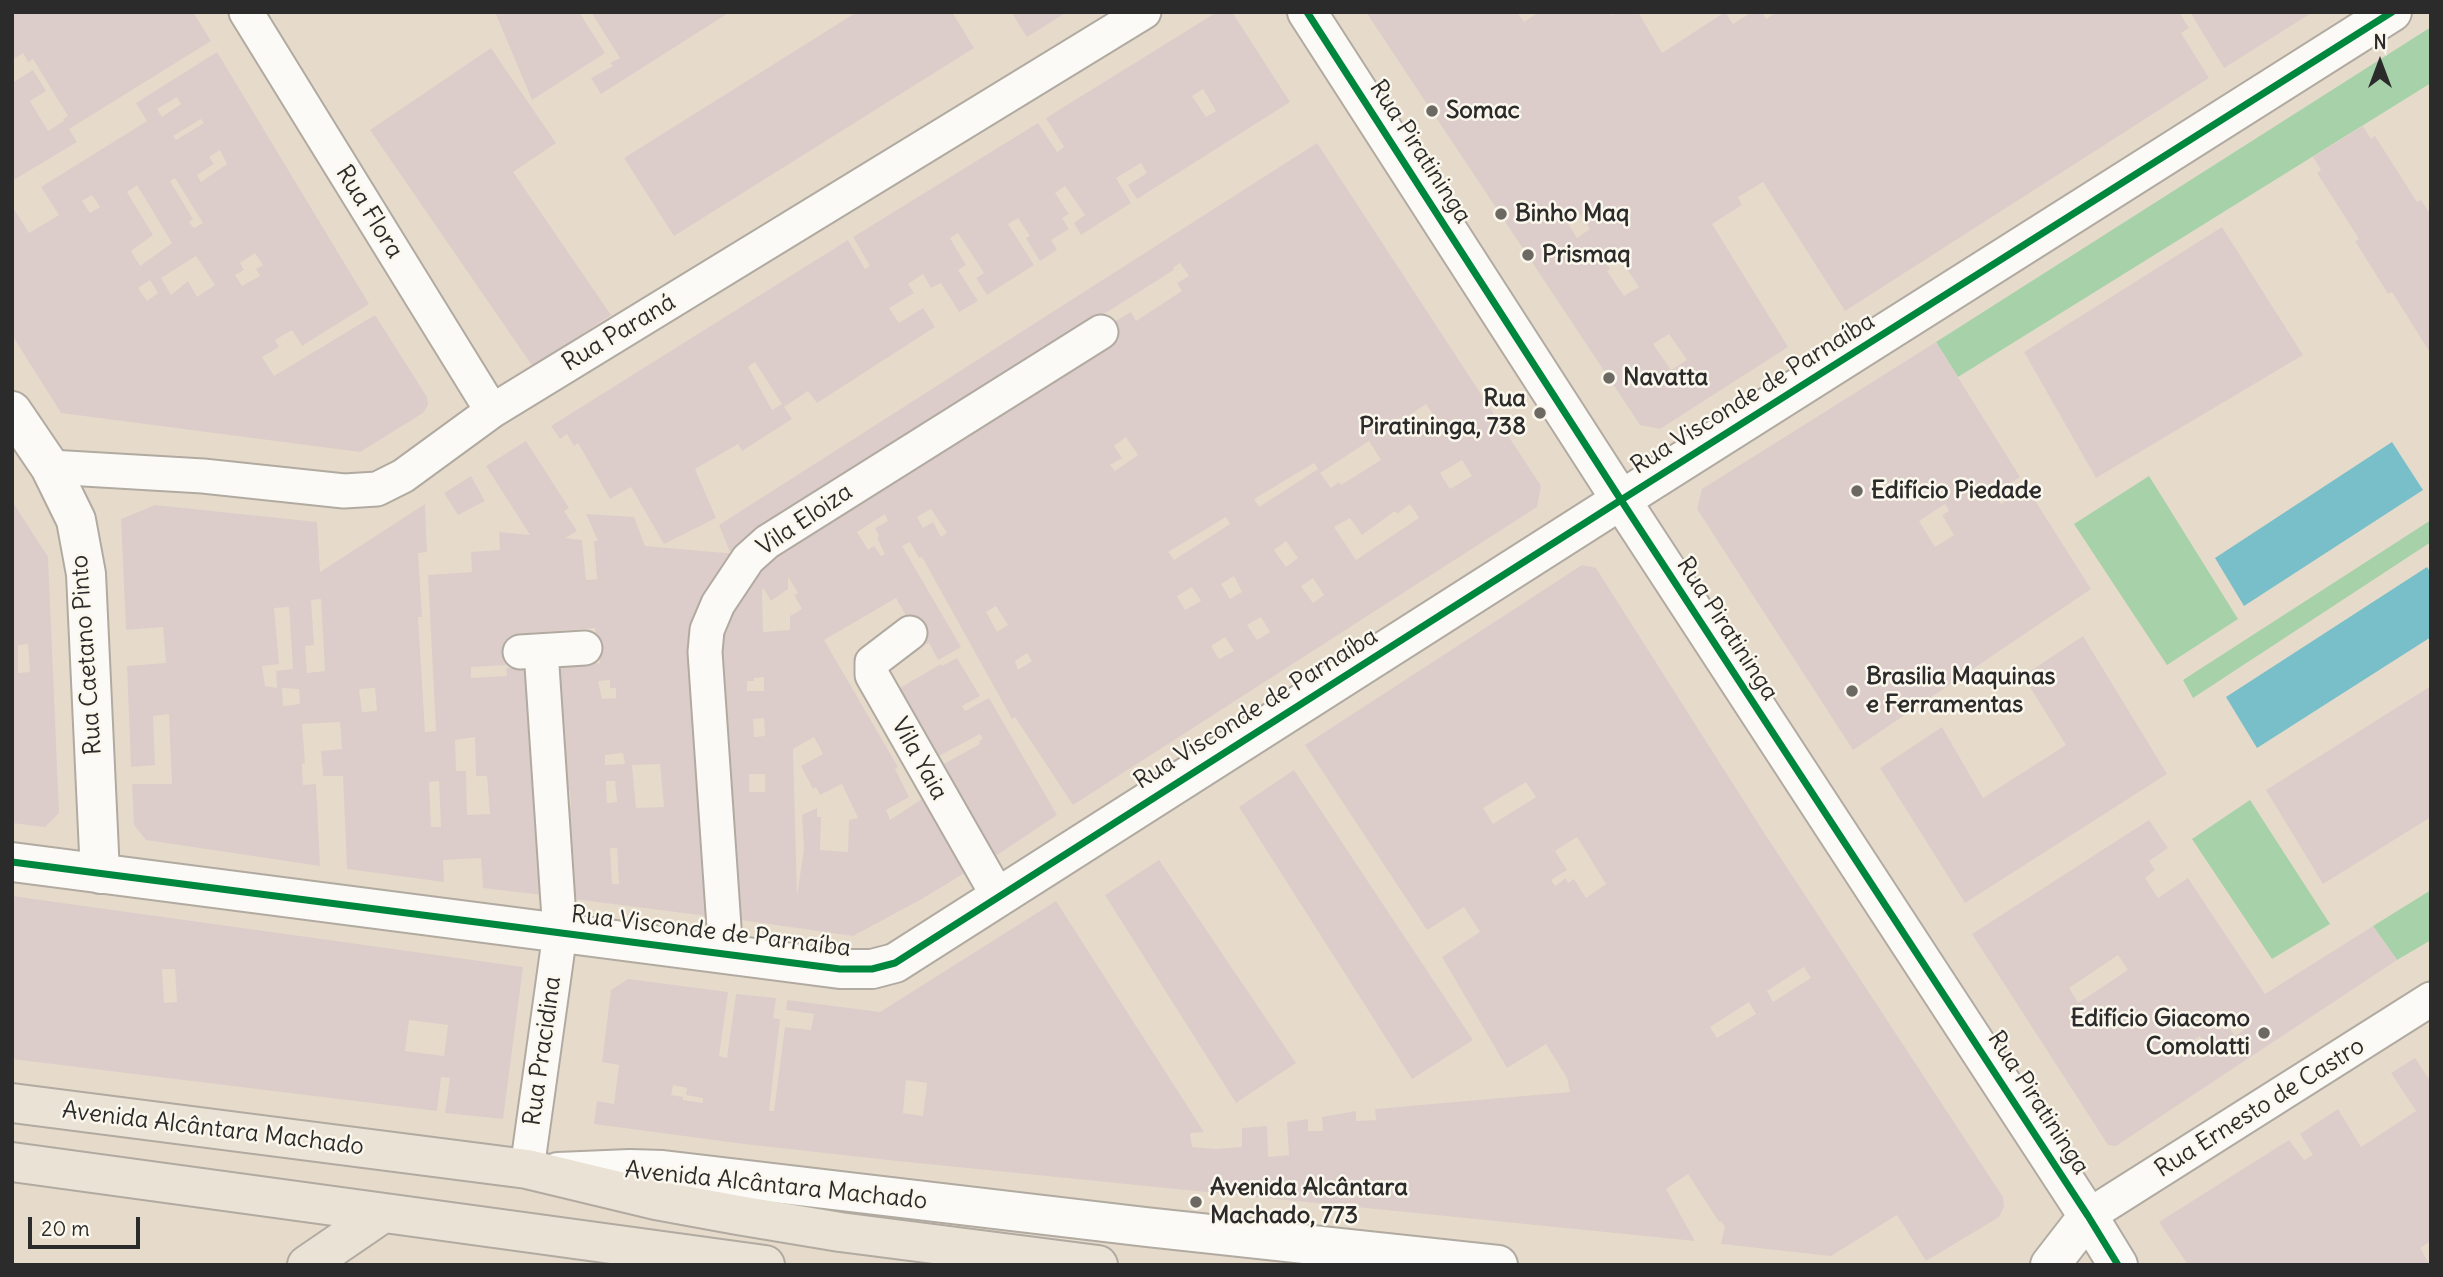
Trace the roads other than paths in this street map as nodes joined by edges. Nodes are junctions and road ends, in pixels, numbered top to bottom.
1 (247, 12) edge
2 (1144, 12) edge
3 (1307, 12) edge
4 (2392, 12) edge
5 (1101, 332) dead end
6 (12, 411) edge
7 (492, 411) junction
8 (50, 467) junction
9 (1621, 500) junction
10 (910, 633) dead end
11 (585, 648) dead end
12 (12, 862) edge
13 (100, 874) junction
14 (998, 896) junction
15 (560, 933) junction
16 (726, 956) junction
17 (2431, 999) edge
18 (12, 1103) edge
19 (12, 1162) edge
20 (537, 1171) junction
21 (383, 1213) junction
22 (2088, 1216) junction
23 (307, 1265) edge
24 (765, 1265) edge
25 (1098, 1265) edge
26 (1499, 1265) edge
27 (2050, 1265) edge
28 (2118, 1265) edge

1 - 7 street, Rua Flora
2 - 7 street, Rua Paraná
3 - 9 street, Rua Piratininga
4 - 9 street, Rua Visconde de Parnaíba
5 - 16 street, Vila Eloiza
6 - 8 street, Rua Caetano Pinto
7 - 8 street, Rua Paraná
8 - 13 street, Rua Caetano Pinto
9 - 14 street, Rua Visconde de Parnaíba
9 - 22 street, Rua Piratininga
10 - 14 street, Vila Yaia
11 - 15 street, Rua Pracidina
12 - 13 street, Rua Visconde de Parnaíba
13 - 15 street, Rua Visconde de Parnaíba
14 - 16 street, Rua Visconde de Parnaíba
15 - 16 street, Rua Visconde de Parnaíba
15 - 20 street, Rua Pracidina
17 - 22 street, Rua Ernesto de Castro
18 - 20 main road, Avenida Alcântara Machado
19 - 21 main road
20 - 25 main road
20 - 26 street, Avenida Alcântara Machado
21 - 23 main road
21 - 24 main road
22 - 27 street
22 - 28 street, Rua Piratininga

